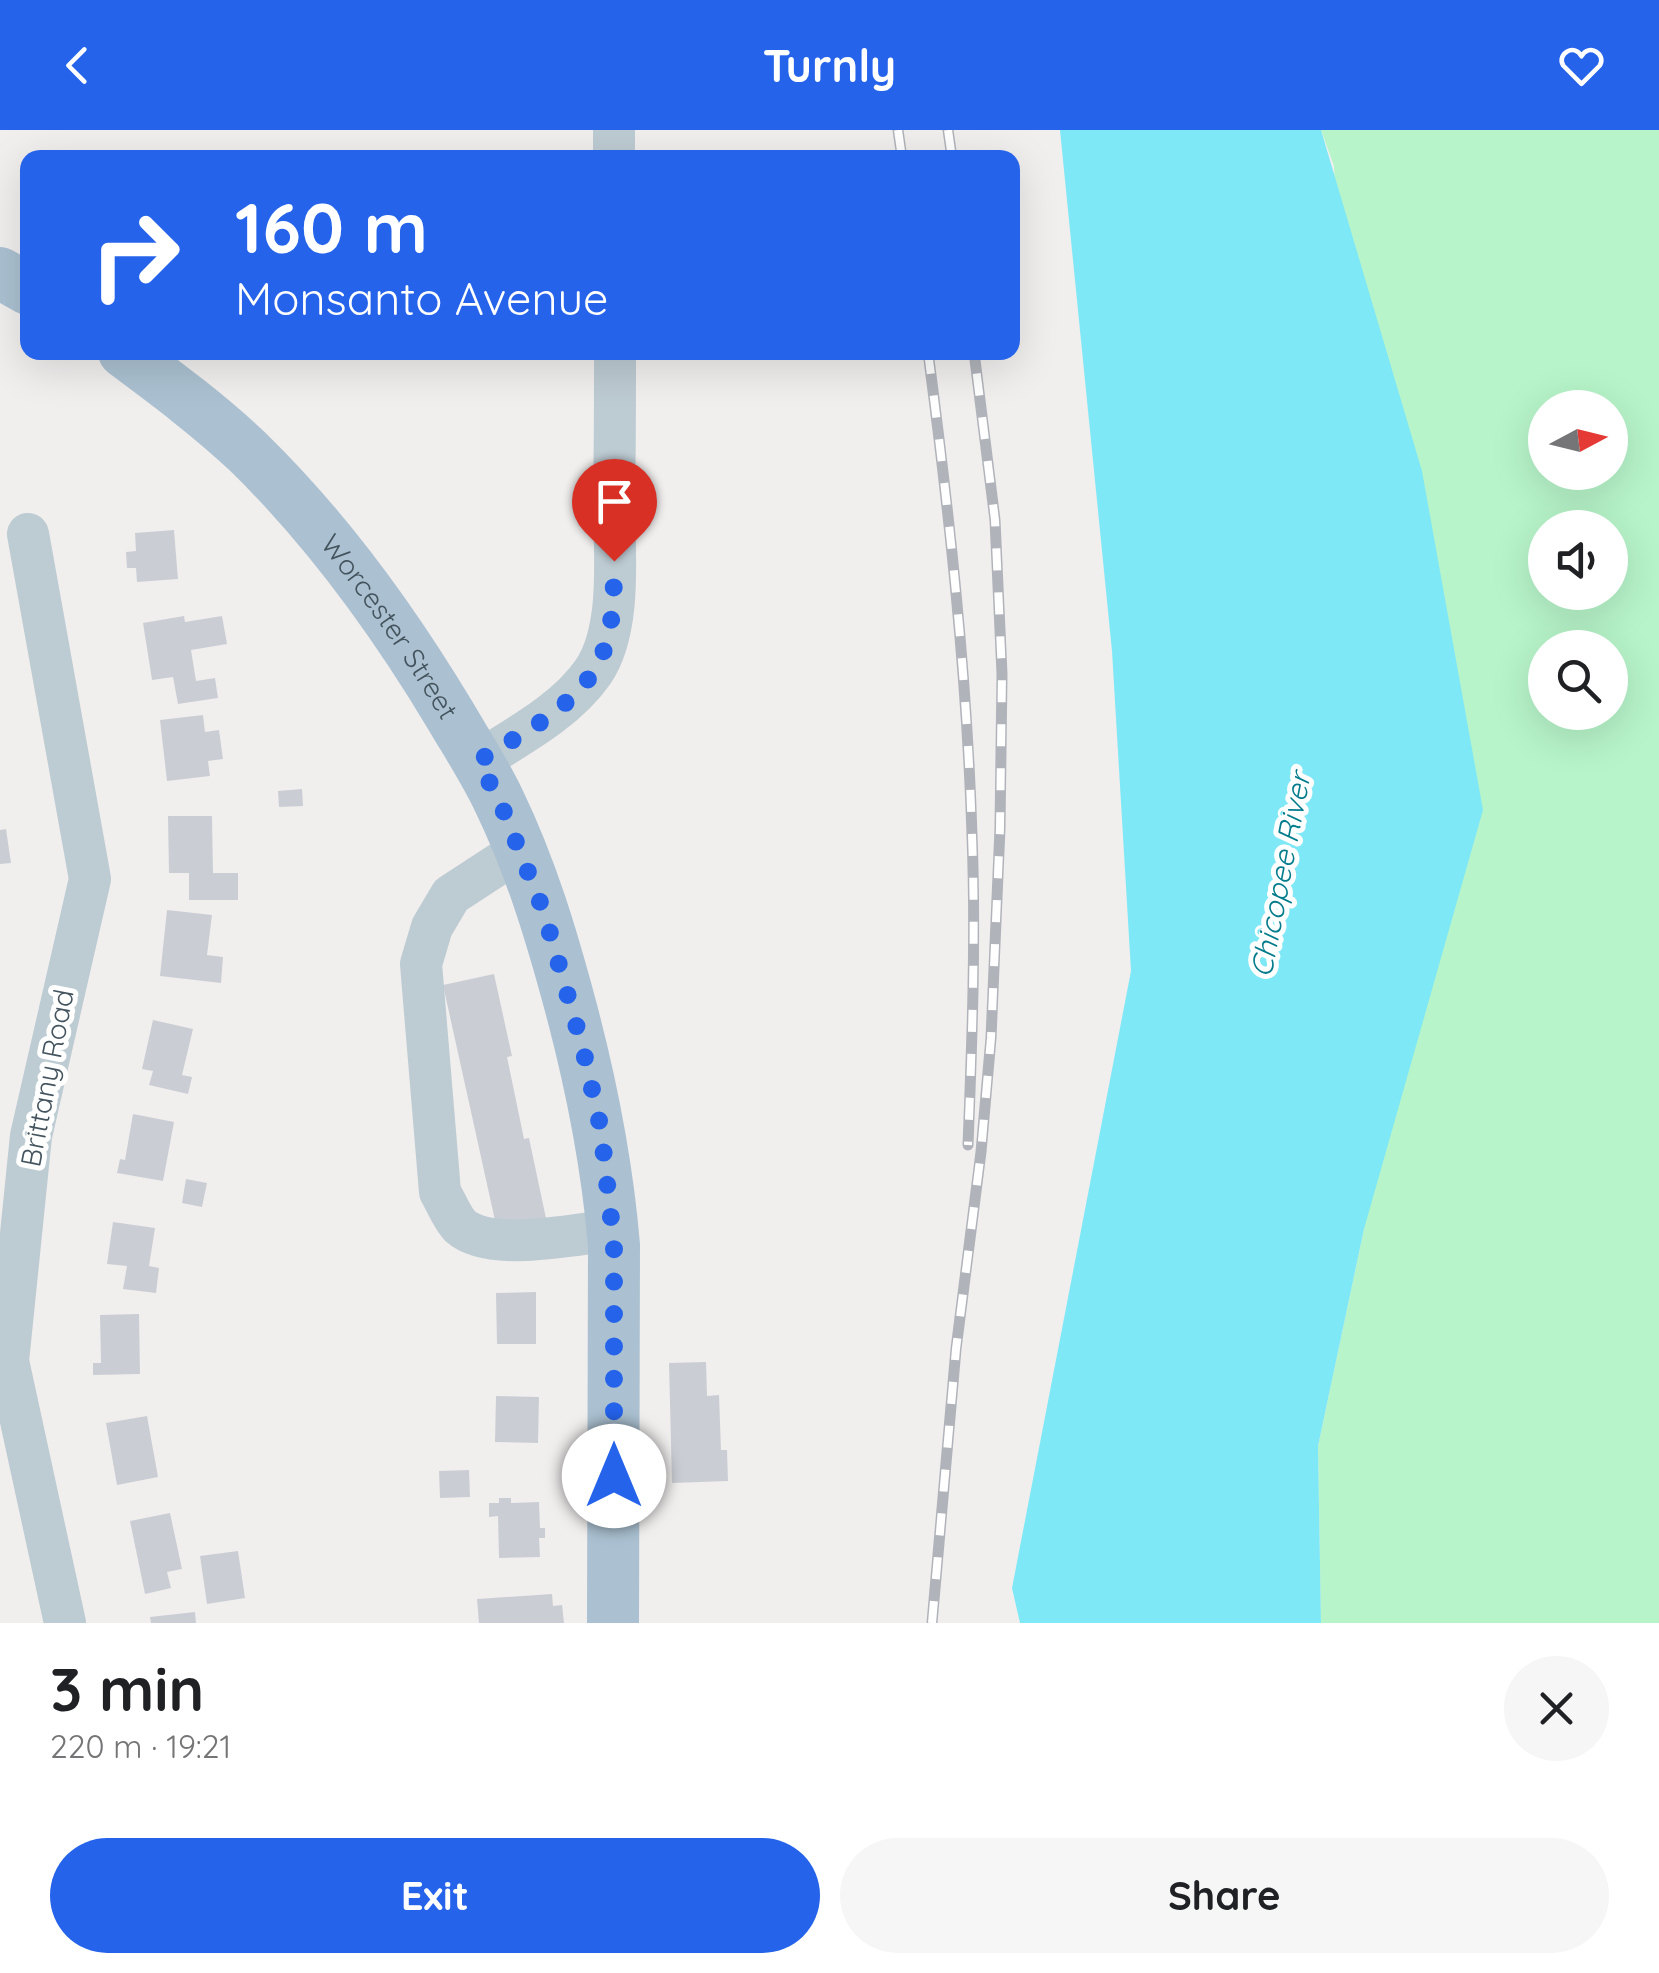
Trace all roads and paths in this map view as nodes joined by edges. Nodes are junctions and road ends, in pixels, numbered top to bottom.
1 (134, 360) edge
2 (615, 360) edge
3 (28, 534) dead end
4 (478, 761) junction
5 (520, 850) junction
6 (31, 1136) junction
7 (0, 1170) edge
8 (613, 1230) junction
9 (9, 1402) edge
10 (65, 1623) edge
11 (614, 1623) edge

1 - 4 main road, Worcester Street
2 - 4 street
3 - 6 street, Brittany Road
4 - 5 main road, Worcester Street
5 - 8 main road, Worcester Street
5 - 8 street
6 - 7 street
6 - 9 street, Brittany Road
8 - 11 main road, Worcester Street
9 - 10 street, Brittany Road

